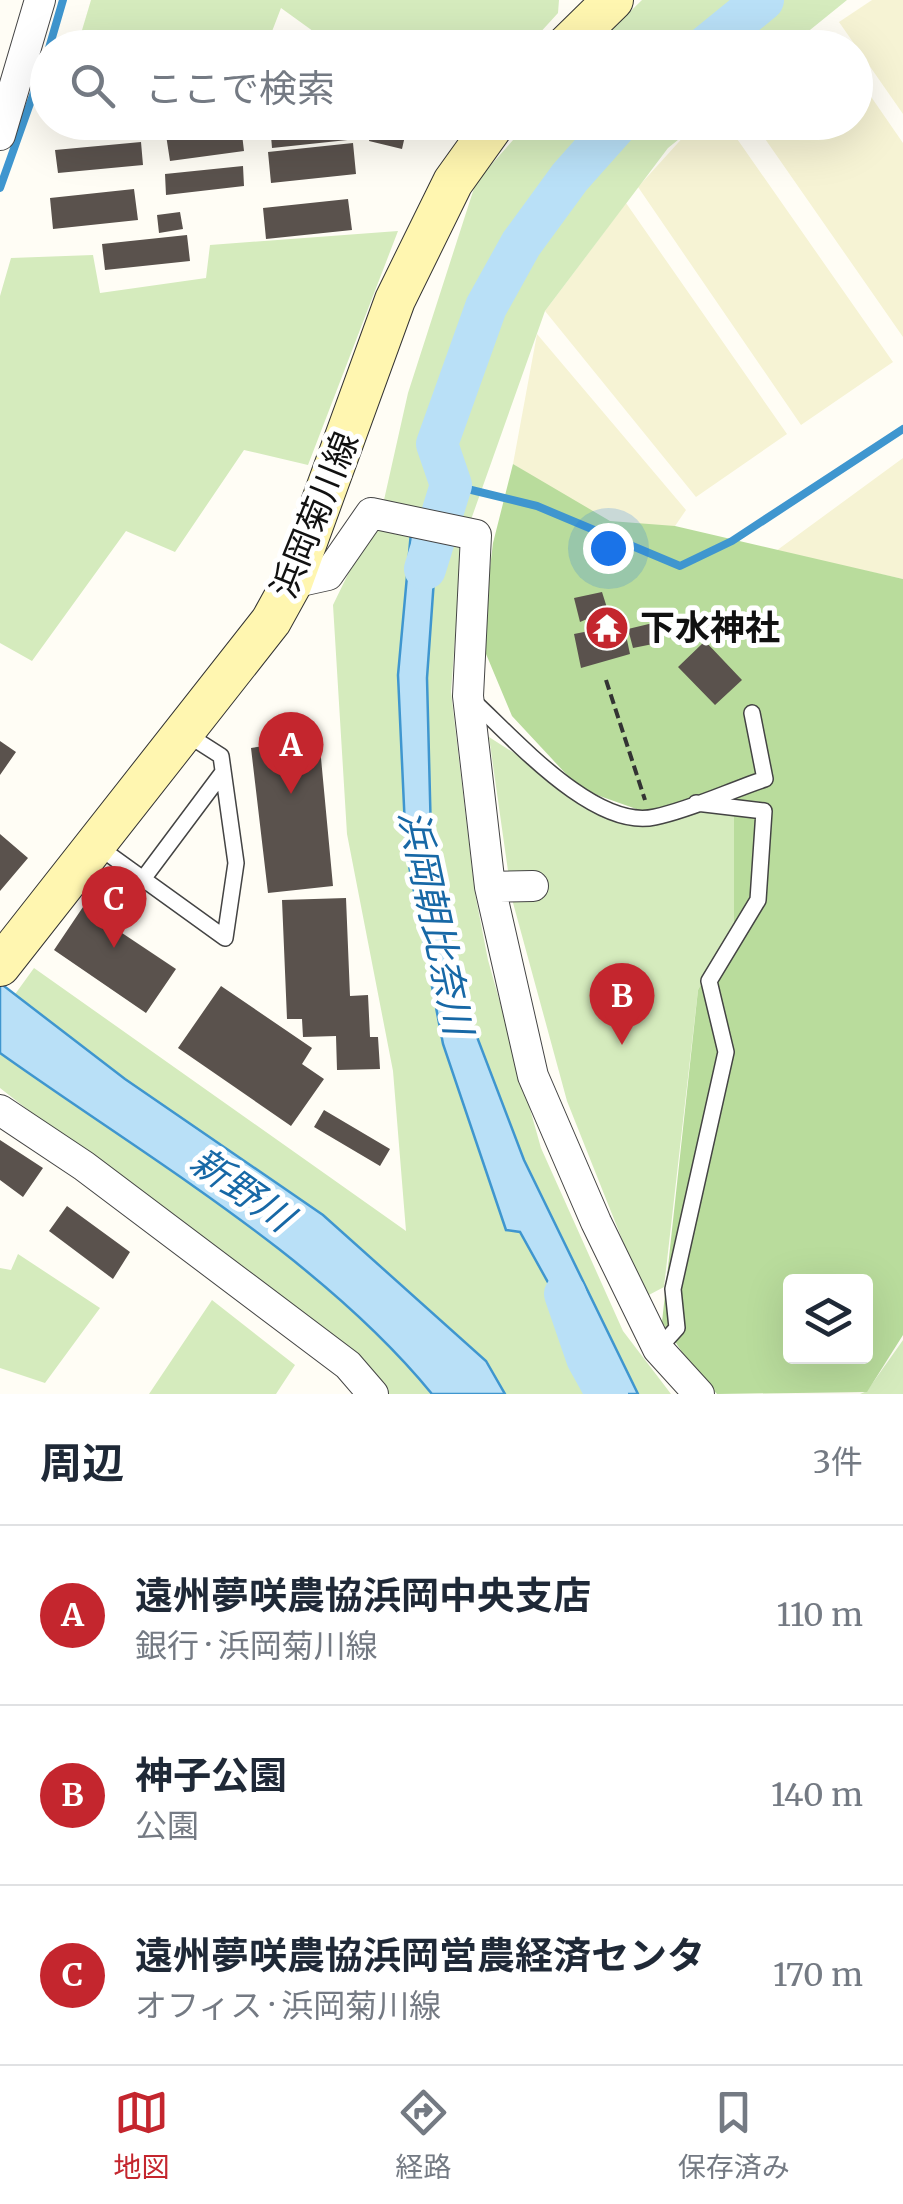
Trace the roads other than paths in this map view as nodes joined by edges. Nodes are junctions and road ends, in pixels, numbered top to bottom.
1 (40, 0) edge
2 (606, 2) edge
3 (31, 30) edge
4 (580, 30) edge
5 (30, 34) edge
6 (0, 135) edge
7 (483, 140) edge
8 (292, 584) junction
9 (468, 696) junction
10 (752, 712) dead end
11 (186, 733) junction
12 (224, 772) junction
13 (696, 803) junction
14 (96, 845) junction
15 (144, 879) junction
16 (533, 886) dead end
17 (490, 887) junction
18 (9, 954) edge
19 (0, 1110) edge
20 (658, 1349) junction
21 (372, 1394) edge
22 (698, 1394) edge

1 - 3 street
2 - 4 main road
5 - 6 street
7 - 8 main road, 浜岡菊川線
8 - 9 street
8 - 11 main road, 浜岡菊川線
9 - 13 lane
9 - 17 street
10 - 13 lane
11 - 12 lane
11 - 14 main road, 浜岡菊川線
12 - 15 lane
12 - 15 lane
13 - 20 lane
14 - 15 lane
14 - 18 main road, 浜岡菊川線
16 - 17 street
17 - 20 street
19 - 21 street
20 - 22 street

